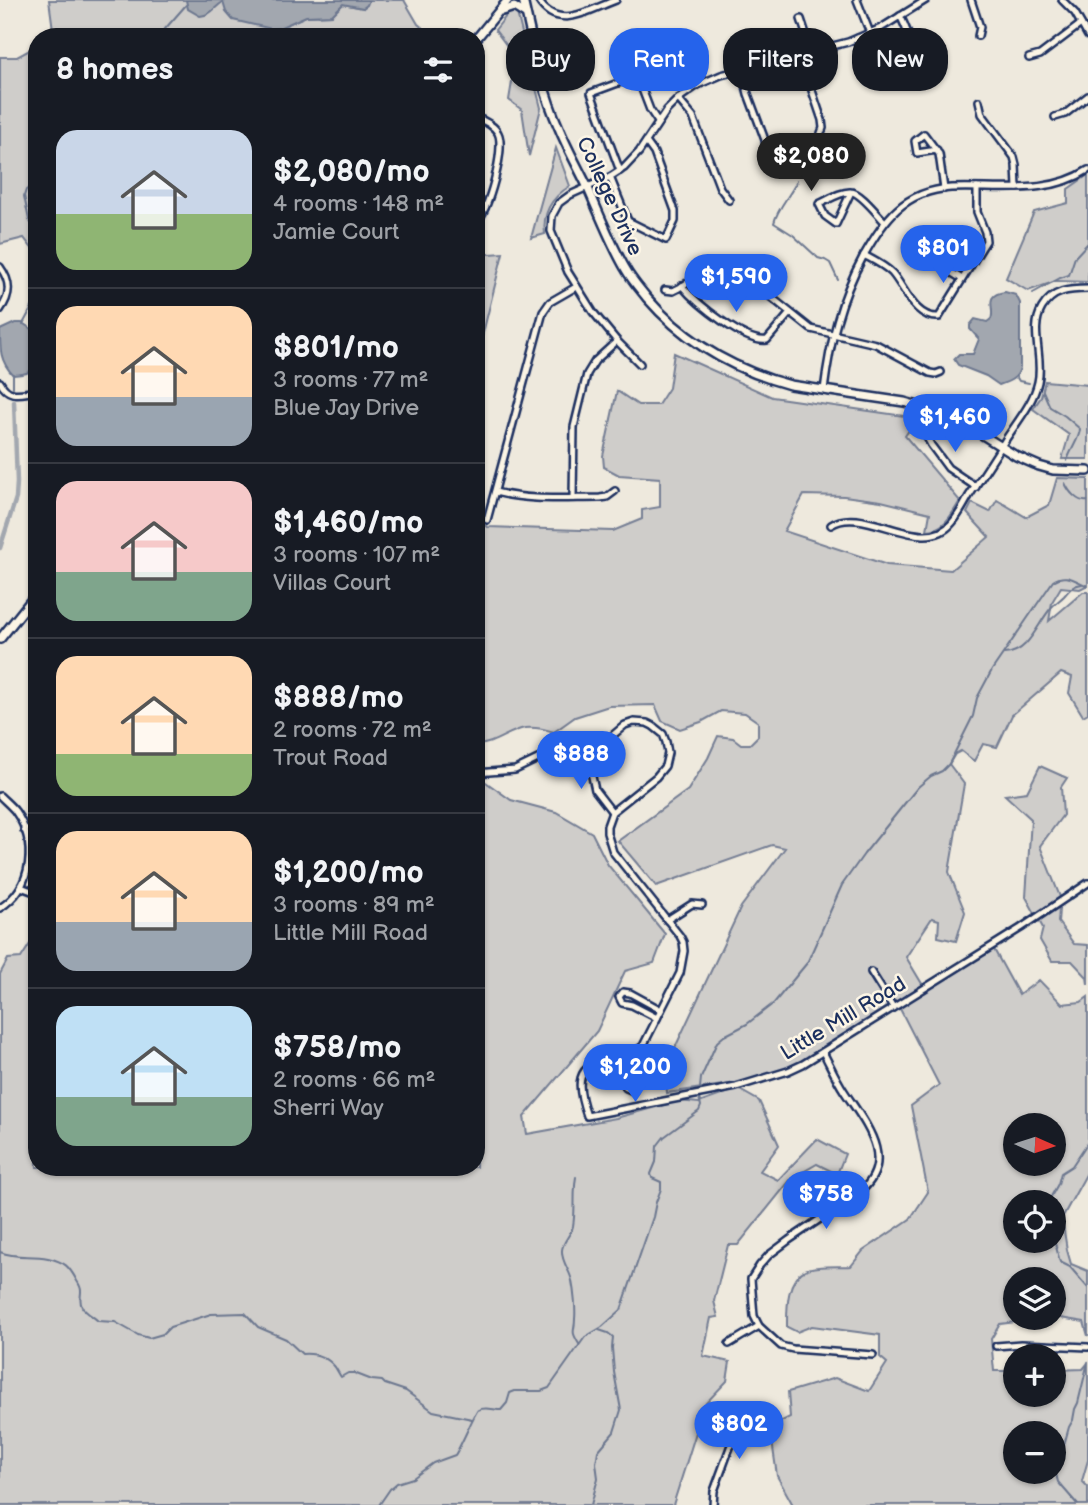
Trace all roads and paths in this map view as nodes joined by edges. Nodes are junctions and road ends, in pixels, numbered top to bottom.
1 (508, 0) edge
2 (523, 0) edge
3 (538, 0) edge
4 (615, 0) edge
5 (857, 0) edge
6 (971, 0) edge
7 (1062, 0) edge
8 (923, 1) edge
9 (900, 16) junction
10 (527, 17) junction
11 (493, 18) junction
12 (801, 19) dead end
13 (1082, 24) junction
14 (485, 28) edge
15 (804, 28) edge
16 (868, 28) edge
17 (879, 28) edge
18 (907, 28) edge
19 (978, 36) dead end
20 (1088, 36) edge
21 (1029, 58) dead end
22 (689, 91) edge
23 (747, 91) edge
24 (812, 91) edge
25 (1088, 96) edge
26 (678, 99) junction
27 (979, 101) dead end
28 (1055, 117) dead end
29 (485, 122) edge
30 (658, 122) junction
31 (821, 133) dead end
32 (646, 142) junction
33 (937, 150) dead end
34 (765, 154) dead end
35 (1088, 170) edge
36 (620, 171) junction
37 (610, 177) junction
38 (587, 187) junction
39 (977, 188) junction
40 (1017, 188) junction
41 (944, 189) junction
42 (851, 192) junction
43 (729, 200) dead end
44 (485, 209) edge
45 (884, 221) junction
46 (932, 238) dead end
47 (864, 255) junction
48 (0, 267) edge
49 (962, 279) junction
50 (682, 286) junction
51 (576, 287) junction
52 (1088, 289) edge
53 (665, 290) dead end
54 (0, 310) edge
55 (790, 313) junction
56 (832, 334) junction
57 (617, 341) junction
58 (640, 365) dead end
59 (941, 372) dead end
60 (0, 382) edge
61 (824, 390) junction
62 (28, 392) edge
63 (923, 430) dead end
64 (1001, 447) junction
65 (1088, 471) edge
66 (976, 487) junction
67 (615, 491) dead end
68 (495, 492) junction
69 (573, 498) junction
70 (487, 520) dead end
71 (831, 525) dead end
72 (28, 606) edge
73 (0, 639) edge
74 (587, 754) junction
75 (485, 773) edge
76 (0, 796) edge
77 (612, 812) junction
78 (28, 829) edge
79 (24, 830) junction
80 (28, 847) edge
81 (28, 867) edge
82 (1088, 883) edge
83 (21, 887) junction
84 (28, 890) edge
85 (702, 905) dead end
86 (0, 908) edge
87 (667, 920) junction
88 (871, 972) dead end
89 (893, 1007) junction
90 (661, 1010) junction
91 (657, 1018) junction
92 (823, 1052) junction
93 (626, 1054) junction
94 (618, 1056) junction
95 (759, 1326) junction
96 (729, 1344) dead end
97 (996, 1346) dead end
98 (1088, 1347) edge
99 (873, 1355) dead end
100 (743, 1412) dead end
101 (713, 1505) edge

1 - 11 main road
2 - 10 main road, College Drive
3 - 4 street
5 - 16 street
6 - 19 street
7 - 13 street
8 - 9 street
9 - 17 street
9 - 18 street
10 - 11 main road
10 - 38 main road, College Drive
11 - 14 main road
12 - 15 street
13 - 20 street
13 - 21 street
22 - 26 street
23 - 34 street
24 - 31 street
25 - 28 street
26 - 30 street
26 - 43 street
27 - 40 street
29 - 44 street
30 - 32 street
30 - 36 street
32 - 36 street
32 - 37 street
33 - 41 street
35 - 40 street
36 - 37 street
37 - 38 street
38 - 51 street
38 - 61 main road, College Drive
39 - 40 street
39 - 41 street
39 - 49 street
41 - 45 street
42 - 42 street
42 - 45 street
45 - 47 street
46 - 49 street
47 - 49 street
47 - 56 street
48 - 54 street
50 - 53 street
50 - 55 street
50 - 55 street
51 - 57 street
51 - 68 street
52 - 64 street
55 - 56 street
56 - 59 street
56 - 61 street
57 - 58 street
57 - 69 street
60 - 62 street
61 - 64 main road, College Drive
63 - 66 street
64 - 65 main road, College Drive
64 - 66 street
66 - 71 street
67 - 69 street
68 - 69 street
68 - 70 street
72 - 73 main road
74 - 75 street
74 - 77 street
74 - 77 street
76 - 79 street
77 - 87 street
78 - 79 street
79 - 80 street
81 - 83 street
82 - 89 street, Little Mill Road
83 - 84 street
83 - 86 street
85 - 87 street
87 - 90 street
88 - 89 street
89 - 92 street, Little Mill Road
90 - 91 street
90 - 91 street
91 - 93 street
92 - 94 street, Little Mill Road
92 - 95 street
93 - 94 street
93 - 94 street
95 - 96 street
95 - 99 street
97 - 98 street
100 - 101 street

